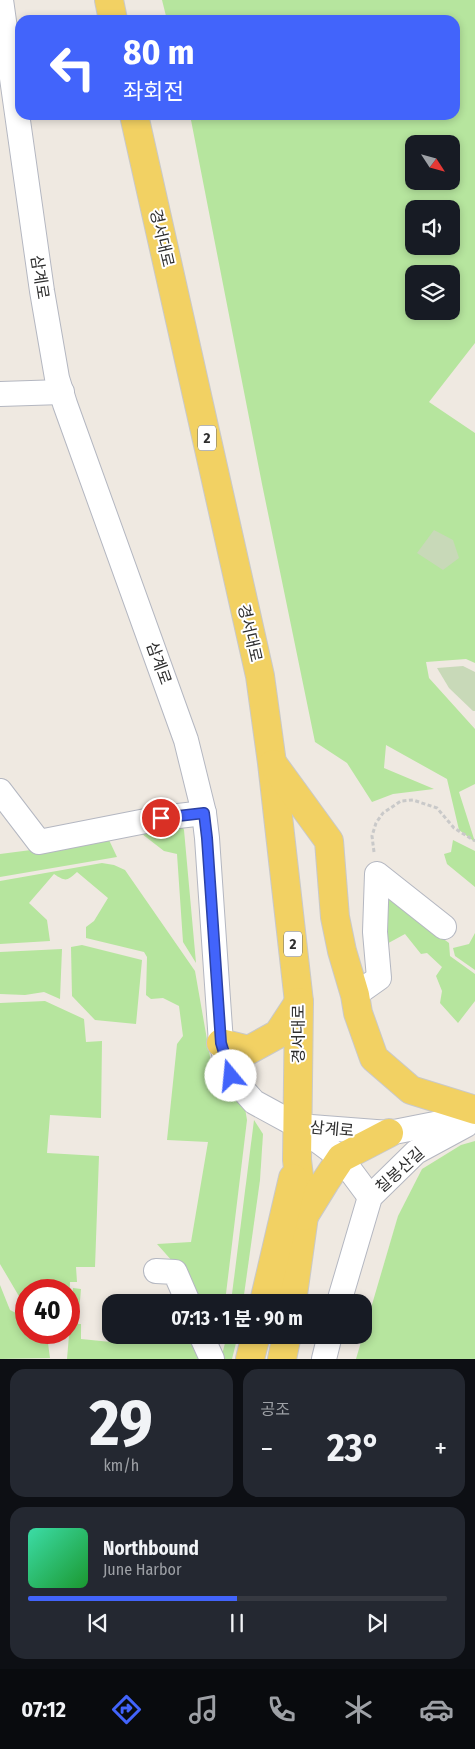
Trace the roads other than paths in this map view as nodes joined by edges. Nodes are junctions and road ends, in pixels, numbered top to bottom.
1 (1, 0) edge
2 (109, 0) edge
3 (112, 15) edge
4 (15, 99) edge
5 (18, 120) edge
6 (135, 120) edge
7 (62, 392) junction
8 (0, 394) edge
9 (272, 763) junction
10 (0, 791) edge
11 (204, 813) junction
12 (444, 927) dead end
13 (355, 995) junction
14 (299, 1002) junction
15 (221, 1043) junction
16 (475, 1110) edge
17 (475, 1116) edge
18 (475, 1120) edge
19 (298, 1126) junction
20 (389, 1133) junction
21 (341, 1158) junction
22 (297, 1160) junction
23 (370, 1197) junction
24 (304, 1216) junction
25 (156, 1271) dead end
26 (185, 1294) edge
27 (266, 1294) edge
28 (293, 1294) edge
29 (342, 1294) edge
30 (206, 1344) edge
31 (254, 1344) edge
32 (285, 1344) edge
33 (328, 1344) edge
34 (212, 1359) edge
35 (250, 1359) edge
36 (282, 1359) edge
37 (324, 1359) edge

1 - 4 street, 삼계로
2 - 3 main road
5 - 7 street, 삼계로
6 - 9 main road, 경서대로 / 2
7 - 8 street
7 - 11 street, 삼계로
9 - 13 main road
9 - 14 main road, 경서대로 / 2
10 - 11 street
11 - 15 street, 삼계로
12 - 13 street
13 - 16 main road
14 - 15 main road
14 - 19 main road, 경서대로 / 2
15 - 19 street, 삼계로
17 - 20 street, 삼계로
18 - 23 street, 칠봉산길
19 - 20 street, 삼계로
19 - 21 street
19 - 22 main road, 경서대로 / 2
20 - 21 main road, 2
21 - 23 street
21 - 24 main road, 2
22 - 24 main road, 경서대로 / 2
22 - 27 main road, 경서대로 / 2
23 - 29 street, 칠봉산길
24 - 28 main road, 경서대로 / 2
25 - 26 street
30 - 34 street
31 - 35 main road
32 - 36 main road
33 - 37 street

